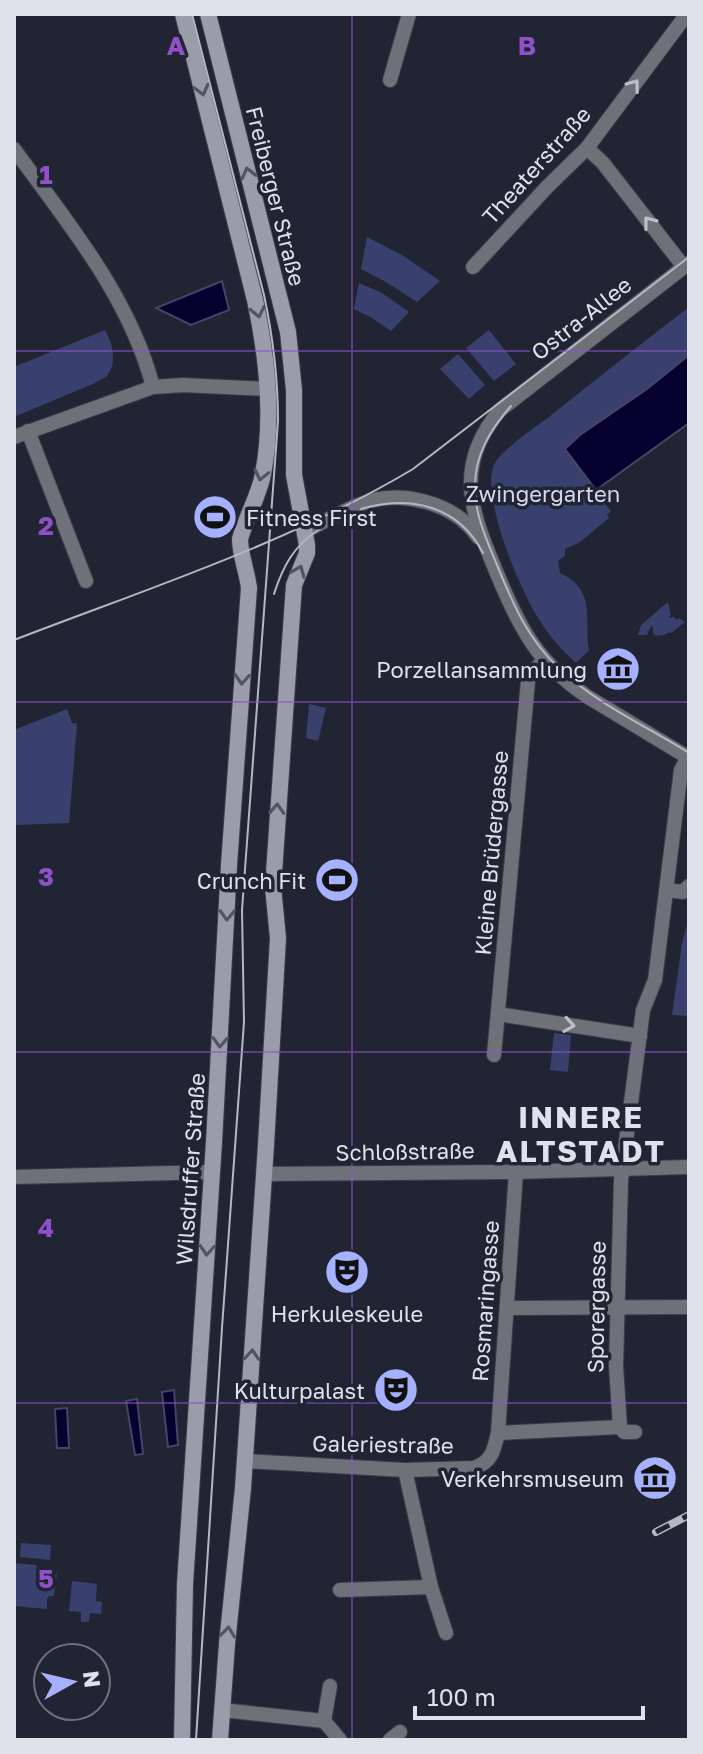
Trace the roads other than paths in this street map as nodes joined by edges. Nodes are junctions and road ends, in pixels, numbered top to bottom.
1 (183, 14) edge
2 (208, 14) edge
3 (409, 14) edge
4 (687, 14) edge
5 (390, 80) dead end
6 (587, 148) junction
7 (14, 149) edge
8 (686, 265) edge
9 (473, 267) dead end
10 (153, 387) junction
11 (268, 389) junction
12 (21, 434) edge
13 (305, 531) junction
14 (488, 555) junction
15 (86, 581) dead end
16 (248, 602) joint
17 (544, 660) junction
18 (688, 757) edge
19 (689, 886) edge
20 (667, 890) junction
21 (498, 1014) junction
22 (640, 1036) junction
23 (494, 1055) dead end
24 (689, 1167) edge
25 (622, 1169) junction
26 (212, 1172) junction
27 (516, 1172) junction
28 (264, 1174) junction
29 (14, 1177) edge
30 (689, 1307) edge
31 (507, 1308) junction
32 (618, 1308) junction
33 (620, 1427) junction
34 (635, 1432) dead end
35 (498, 1433) junction
36 (245, 1461) junction
37 (405, 1470) junction
38 (431, 1587) junction
39 (340, 1590) dead end
40 (446, 1633) dead end
41 (330, 1686) dead end
42 (222, 1710) junction
43 (324, 1721) junction
44 (182, 1740) edge
45 (220, 1740) edge
46 (340, 1740) edge

1 -> 11 street, Freiberger Straße
13 -> 2 street, Freiberger Straße
3 - 5 street
6 -> 4 street, Theaterstraße
8 -> 6 street
6 - 9 street, Theaterstraße
7 - 10 street
8 - 14 street, Ostra-Allee
10 - 11 street
10 - 12 street
11 -> 16 street, Freiberger Straße
12 - 15 street
13 - 14 street
28 -> 13 street, Freiberger Straße
14 - 17 street
16 -> 26 street, Wilsdruffer Straße
17 - 18 street
17 - 21 street, Kleine Brüdergasse
18 - 20 street, Sporergasse
19 - 20 street
20 - 22 street, Sporergasse
21 -> 22 street
21 - 23 street, Kleine Brüdergasse
22 - 25 street, Sporergasse
24 - 25 street, Schloßstraße
25 - 27 street, Schloßstraße
25 - 32 street, Sporergasse
26 - 29 street
26 -> 44 street, Wilsdruffer Straße
27 - 28 street, Schloßstraße
27 - 31 street, Rosmaringasse
36 -> 28 street
30 - 32 street
31 - 32 street
31 - 35 street, Rosmaringasse
32 - 33 street, Sporergasse
33 - 34 street
33 - 35 street
35 - 37 street, Galeriestraße
36 - 37 street, Galeriestraße
42 -> 36 street
37 - 38 street
38 - 39 street
38 - 40 street
41 - 43 street
42 - 43 street
42 - 45 street
43 - 46 street

